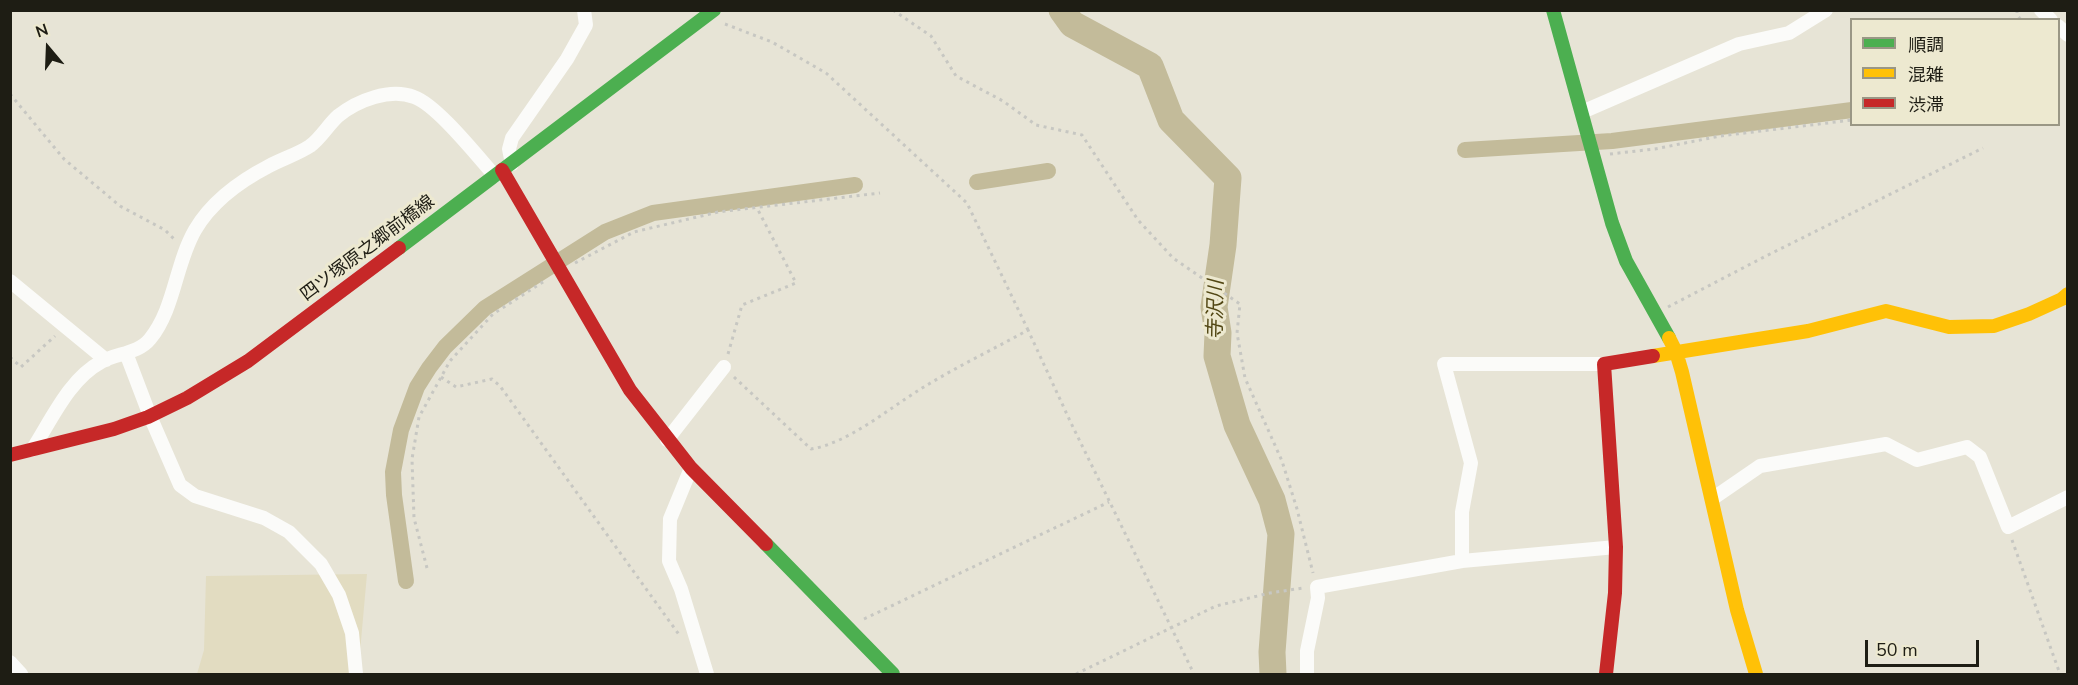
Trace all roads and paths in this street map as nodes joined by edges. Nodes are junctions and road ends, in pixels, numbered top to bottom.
1 (584, 10) edge
2 (892, 10) edge
3 (1553, 10) edge
4 (1826, 10) edge
5 (710, 13) edge
6 (10, 94) edge
7 (1581, 112) junction
8 (1850, 120) edge
9 (1592, 146) junction
10 (1983, 148) dead end
11 (503, 170) junction
12 (880, 193) dead end
13 (757, 208) junction
14 (185, 252) junction
15 (561, 271) junction
16 (10, 281) edge
17 (2067, 294) edge
18 (1656, 313) junction
19 (65, 326) junction
20 (1028, 330) junction
21 (1676, 352) junction
22 (126, 353) junction
23 (10, 357) edge
24 (106, 360) junction
25 (1604, 364) junction
26 (724, 367) junction
27 (441, 377) junction
28 (150, 416) junction
29 (668, 440) junction
30 (32, 450) junction
31 (10, 455) edge
32 (691, 468) junction
33 (2067, 497) edge
34 (1712, 499) junction
35 (1109, 501) junction
36 (2007, 526) junction
37 (1616, 548) junction
38 (1462, 561) junction
39 (427, 568) dead end
40 (1317, 587) junction
41 (1295, 589) dead end
42 (864, 619) dead end
43 (1171, 627) junction
44 (682, 638) dead end
45 (10, 662) edge
46 (21, 675) edge
47 (356, 675) edge
48 (707, 675) edge
49 (893, 675) edge
50 (1076, 675) edge
51 (1194, 675) edge
52 (1307, 675) edge
53 (1606, 675) edge
54 (1756, 675) edge
55 (2061, 675) edge

1 - 11 street
2 - 40 path
3 - 7 street
4 - 7 street
5 - 11 street, 四ツ塚原之郷前橋線
5 - 20 path
6 - 14 path
7 - 9 street
8 - 9 path
9 - 18 street
10 - 18 path
11 - 14 street
11 - 15 street
11 - 28 street, 四ツ塚原之郷前橋線
12 - 13 path
13 - 15 path
13 - 26 path
14 - 22 street
15 - 27 path
15 - 29 street
16 - 19 street
17 - 21 street
18 - 21 street
19 - 23 path
19 - 24 street
20 - 26 path
20 - 35 path
21 - 25 street
21 - 34 street
22 - 24 street
22 - 28 street
24 - 30 street
25 - 37 street
25 - 38 street
26 - 29 street
27 - 39 path
27 - 44 path
28 - 30 street, 四ツ塚原之郷前橋線
28 - 47 street
29 - 32 street
30 - 31 street, 四ツ塚原之郷前橋線
32 - 48 street
32 - 49 street
33 - 36 street
34 - 36 street
34 - 54 street
35 - 42 path
35 - 43 path
36 - 55 path
37 - 38 street
37 - 53 street
38 - 40 street
40 - 52 street
41 - 43 path
43 - 50 path
43 - 51 path
45 - 46 street

